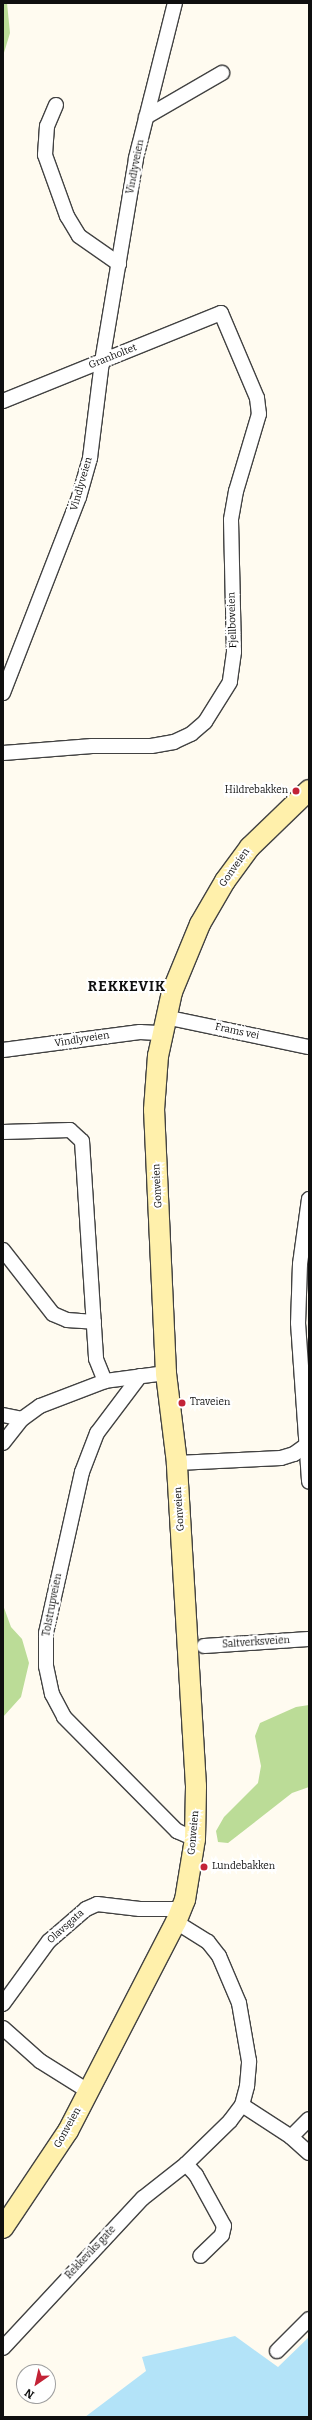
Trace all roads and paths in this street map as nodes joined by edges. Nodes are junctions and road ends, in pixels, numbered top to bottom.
1 (176, 3) edge
2 (222, 73) dead end
3 (56, 105) dead end
4 (146, 117) junction
5 (119, 264) junction
6 (221, 313) joint
7 (102, 362) junction
8 (3, 401) edge
9 (3, 693) edge
10 (3, 753) edge
11 (309, 790) edge
12 (163, 1025) junction
13 (309, 1047) edge
14 (3, 1050) edge
15 (3, 1132) edge
16 (309, 1199) edge
17 (3, 1250) edge
18 (94, 1322) junction
19 (166, 1372) junction
20 (140, 1376) junction
21 (105, 1381) junction
22 (3, 1415) edge
23 (22, 1419) junction
24 (3, 1443) edge
25 (308, 1444) edge
26 (177, 1463) junction
27 (309, 1482) edge
28 (309, 1639) edge
29 (204, 1646) dead end
30 (195, 1839) junction
31 (179, 1916) junction
32 (3, 2004) edge
33 (3, 2028) edge
34 (88, 2091) junction
35 (242, 2105) junction
36 (309, 2120) edge
37 (291, 2137) junction
38 (309, 2154) edge
39 (186, 2164) junction
40 (3, 2228) edge
41 (200, 2256) dead end
42 (309, 2319) edge
43 (3, 2348) edge
44 (277, 2351) dead end

1 - 4 street, Vindlyveien
2 - 4 street
3 - 5 street
4 - 5 street, Vindlyveien
5 - 7 street, Vindlyveien
6 - 7 street, Granholtet
6 - 10 street, Fjellboveien
7 - 8 street, Granholtet
7 - 9 street, Vindlyveien
11 - 12 street, Gonveien
12 - 13 street, Frams vei
12 - 14 street, Vindlyveien
12 - 19 street, Gonveien
15 - 18 street
16 - 25 street
17 - 18 street
18 - 21 street
19 - 20 street
19 - 26 street, Gonveien
20 - 21 street
20 - 30 street, Tolstrupveien
21 - 23 street
22 - 23 street
23 - 24 street
25 - 26 street
25 - 27 street
26 - 30 street, Gonveien
28 - 29 street, Saltverksveien
30 - 31 street, Gonveien
31 - 32 street, Olavsgata
31 - 34 street, Gonveien
31 - 35 street, Rekkeviks gate
33 - 34 street
34 - 40 street, Gonveien
35 - 37 street
35 - 39 street, Rekkeviks gate
36 - 37 street
37 - 38 street
39 - 41 street
39 - 43 street, Rekkeviks gate
42 - 44 street

